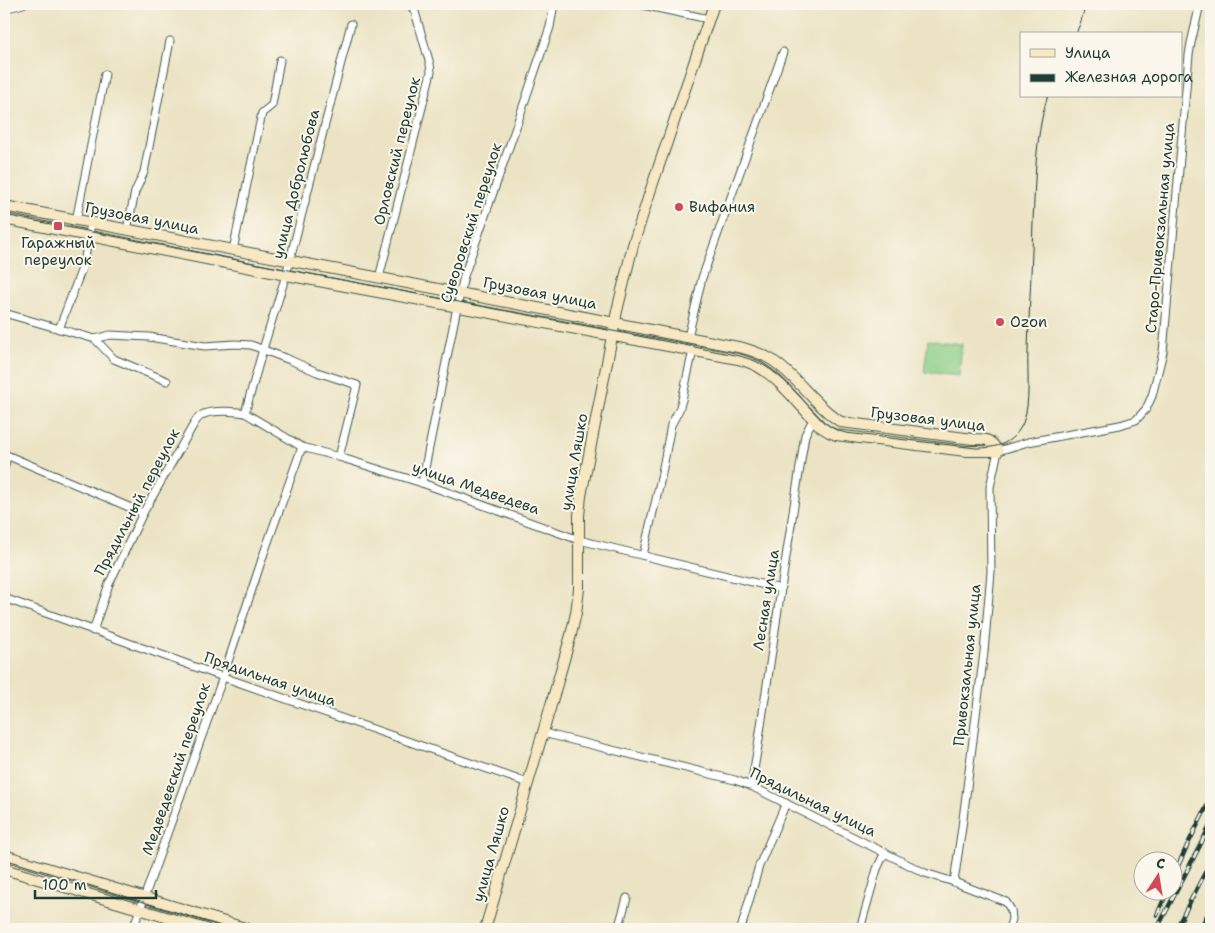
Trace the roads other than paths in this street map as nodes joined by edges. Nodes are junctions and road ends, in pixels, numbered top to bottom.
1 (23, 4) edge
2 (410, 4) edge
3 (554, 4) edge
4 (638, 4) edge
5 (714, 4) edge
6 (1200, 4) edge
7 (4, 9) edge
8 (709, 19) junction
9 (351, 24) dead end
10 (170, 41) dead end
11 (783, 52) dead end
12 (280, 60) dead end
13 (105, 74) dead end
14 (4, 206) edge
15 (4, 219) edge
16 (76, 220) junction
17 (91, 223) junction
18 (127, 230) junction
19 (89, 236) junction
20 (233, 250) junction
21 (290, 261) junction
22 (286, 275) junction
23 (379, 278) junction
24 (460, 293) junction
25 (457, 307) junction
26 (4, 313) edge
27 (614, 322) junction
28 (59, 329) junction
29 (612, 335) junction
30 (688, 337) junction
31 (95, 339) junction
32 (263, 349) junction
33 (693, 350) junction
34 (167, 382) dead end
35 (245, 413) junction
36 (199, 417) joint
37 (814, 420) junction
38 (302, 447) junction
39 (998, 451) junction
40 (6, 455) edge
41 (339, 457) junction
42 (4, 469) edge
43 (422, 483) junction
44 (143, 513) junction
45 (579, 540) junction
46 (643, 555) junction
47 (781, 588) junction
48 (4, 598) edge
49 (92, 631) junction
50 (222, 677) junction
51 (543, 733) junction
52 (528, 783) junction
53 (751, 786) junction
54 (786, 803) junction
55 (885, 852) junction
56 (4, 855) edge
57 (4, 869) edge
58 (954, 882) junction
59 (145, 897) junction
60 (627, 898) dead end
61 (141, 910) junction
62 (133, 929) edge
63 (206, 929) edge
64 (248, 929) edge
65 (485, 929) edge
66 (618, 929) edge
67 (741, 929) edge
68 (860, 929) edge
69 (1010, 929) edge

1 - 7 street
2 - 23 street, Орловский переулок
3 - 24 street, Суворовский переулок
4 - 8 street
5 - 8 street, улица Ляшко
6 - 39 street, Старо-Привокзальная улица
8 - 27 street, улица Ляшко
9 - 21 street, улица Добролюбова
10 - 18 street
11 - 30 street
12 - 20 street
13 - 16 street
14 - 16 street, Грузовая улица
15 - 19 street, Грузовая улица
16 - 17 street, Грузовая улица
17 - 18 street, Грузовая улица
17 - 19 street
18 - 20 street, Грузовая улица
19 - 22 street, Грузовая улица
19 - 28 street
20 - 21 street, Грузовая улица
21 - 22 street, улица Добролюбова
21 - 23 street, Грузовая улица
22 - 25 street, Грузовая улица
22 - 32 street, улица Добролюбова
23 - 24 street, Грузовая улица
24 - 25 street, Суворовский переулок
24 - 27 street, Грузовая улица
25 - 29 street, Грузовая улица
25 - 43 street, Суворовский переулок
26 - 28 street
27 - 29 street, улица Ляшко
27 - 30 street, Грузовая улица
28 - 31 street
29 - 33 street, Грузовая улица
29 - 45 street, улица Ляшко
30 - 39 street, Грузовая улица
31 - 32 street
31 - 34 street
32 - 35 street, улица Добролюбова
32 - 41 street
33 - 37 street, Грузовая улица
33 - 46 street
35 - 36 street, улица Медведева
35 - 38 street, улица Медведева
36 - 44 street, Прядильный переулок
37 - 39 street, Грузовая улица
37 - 47 street, Лесная улица
38 - 41 street, улица Медведева
38 - 50 street, Медведевский переулок
39 - 58 street, Привокзальная улица
40 - 42 street
40 - 44 street
41 - 43 street, улица Медведева
43 - 45 street, улица Медведева
44 - 49 street, Прядильный переулок
45 - 46 street, улица Медведева
45 - 51 street, улица Ляшко
46 - 47 street, улица Медведева
47 - 53 street, Лесная улица
48 - 49 street, Прядильная улица
49 - 50 street, Прядильная улица
50 - 52 street, Прядильная улица
50 - 59 street, Медведевский переулок
51 - 52 street, улица Ляшко
51 - 53 street, Прядильная улица
52 - 65 street, улица Ляшко
53 - 54 street, Прядильная улица
54 - 55 street, Прядильная улица
54 - 67 street
55 - 58 street, Прядильная улица
55 - 68 street
56 - 59 street
57 - 61 street
58 - 69 street, Прядильная улица
59 - 61 street, Медведевский переулок
59 - 64 street
60 - 66 street
61 - 62 street, Медведевский переулок
61 - 63 street

